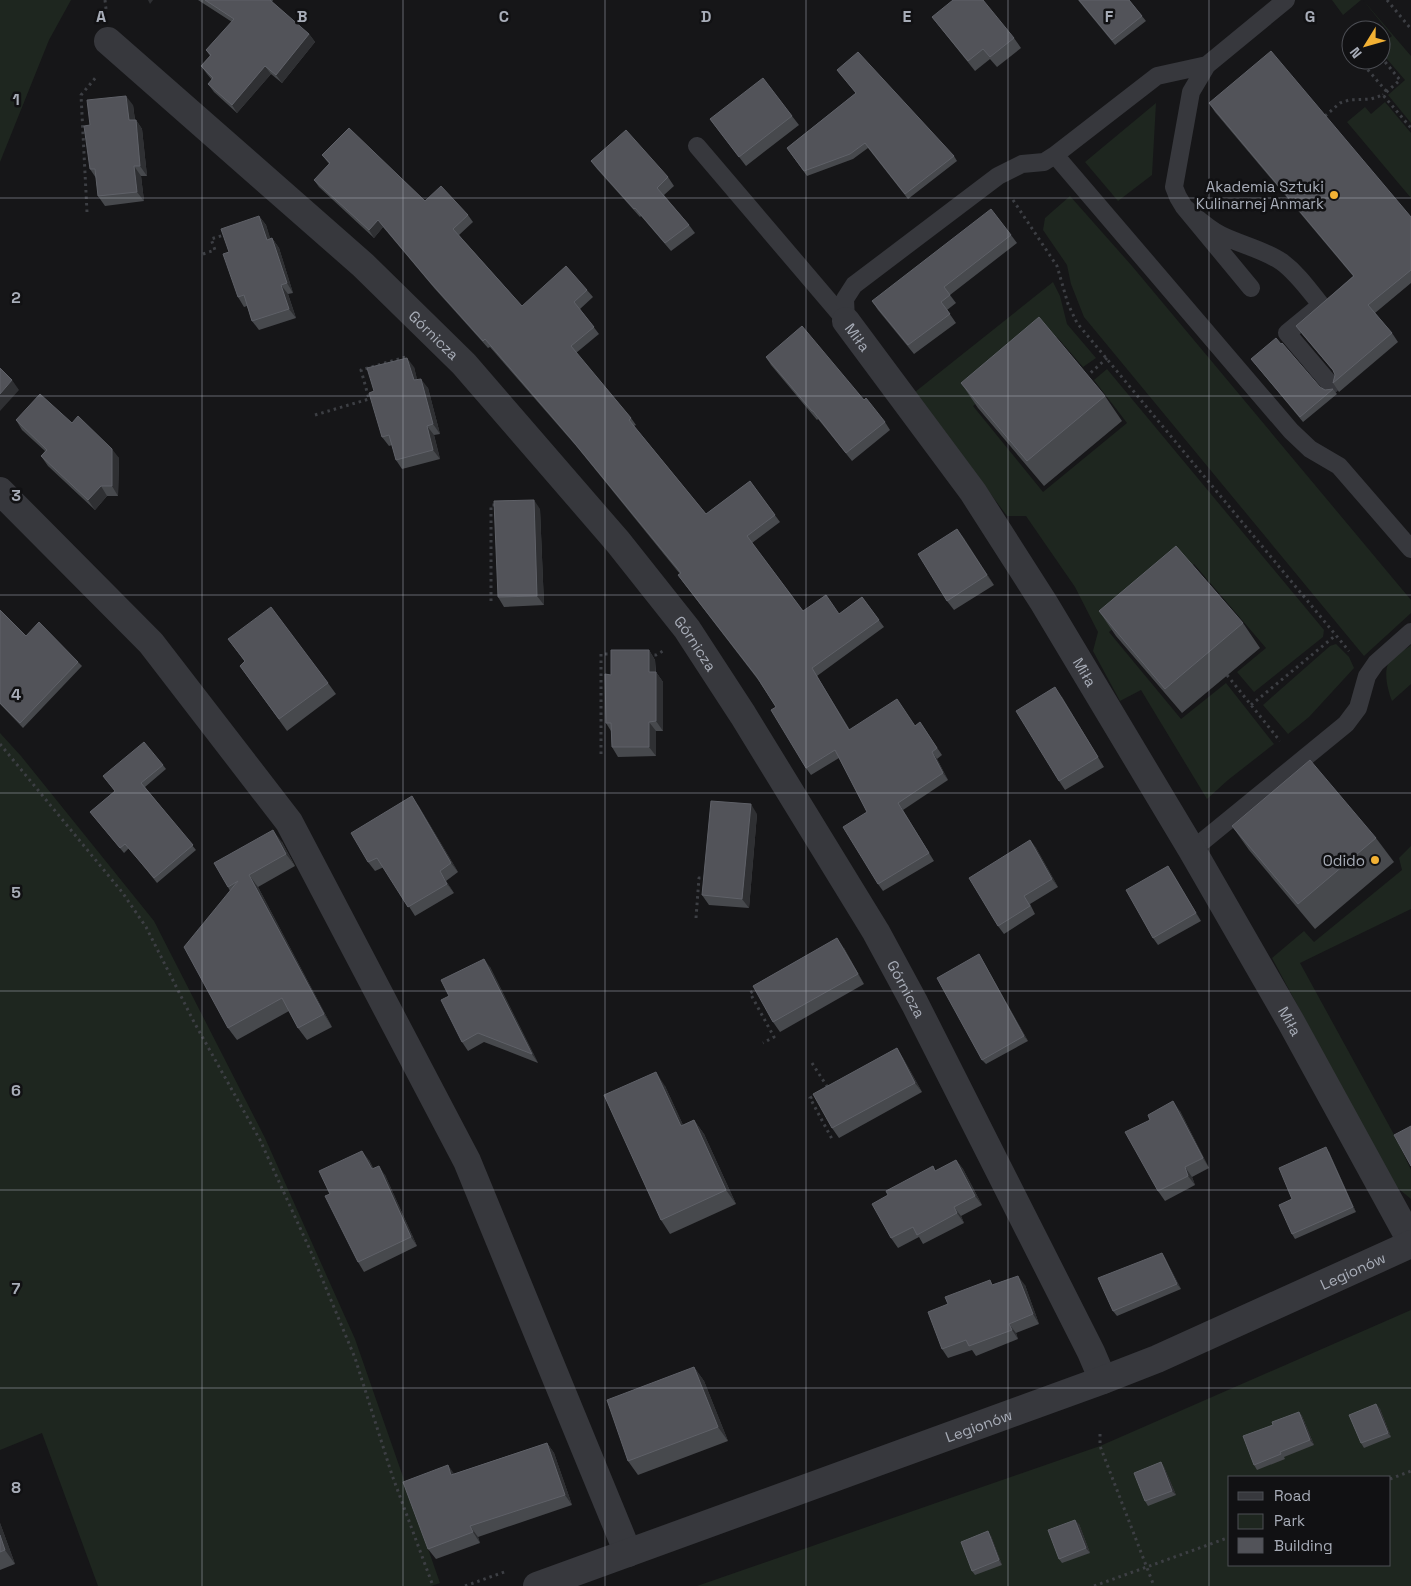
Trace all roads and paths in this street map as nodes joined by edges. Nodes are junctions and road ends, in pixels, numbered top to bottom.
1 (1286, 0) edge
2 (1387, 0) edge
3 (1411, 29) edge
4 (113, 45) joint
5 (1207, 65) junction
6 (1391, 69) edge
7 (1368, 70) edge
8 (1387, 92) junction
9 (1383, 95) junction
10 (1325, 116) edge
11 (1411, 128) edge
12 (697, 146) dead end
13 (1055, 155) junction
14 (998, 176) junction
15 (1184, 207) junction
16 (87, 212) dead end
17 (230, 233) edge
18 (203, 254) dead end
19 (1251, 288) dead end
20 (846, 320) junction
21 (413, 353) dead end
22 (1107, 358) junction
23 (1086, 377) edge
24 (1330, 385) edge
25 (315, 415) dead end
26 (0, 490) edge
27 (501, 504) edge
28 (1411, 549) edge
29 (491, 601) dead end
30 (1411, 632) edge
31 (1336, 635) junction
32 (666, 648) dead end
33 (620, 654) edge
34 (647, 654) edge
35 (1227, 675) edge
36 (1367, 676) junction
37 (1251, 705) junction
38 (0, 744) edge
39 (601, 754) dead end
40 (1297, 764) junction
41 (1192, 850) junction
42 (708, 869) edge
43 (696, 918) dead end
44 (758, 988) edge
45 (763, 1043) dead end
46 (812, 1062) dead end
47 (836, 1084) edge
48 (819, 1093) edge
49 (832, 1139) edge
50 (1411, 1242) edge
51 (1104, 1380) junction
52 (1100, 1434) dead end
53 (1411, 1471) edge
54 (1391, 1479) edge
55 (1228, 1538) edge
56 (628, 1553) junction
57 (1147, 1567) junction
58 (433, 1586) edge
59 (537, 1586) edge
60 (1094, 1586) edge
61 (1154, 1586) edge

1 - 5 lane
2 - 3 path
4 - 16 path
4 - 51 street, Górnicza
5 - 13 lane
5 - 15 lane
6 - 8 path
7 - 8 path
8 - 9 path
9 - 10 path
9 - 11 path
12 - 20 lane, Miła
13 - 14 lane
13 - 28 lane
14 - 20 lane
14 - 22 path
15 - 19 lane
15 - 24 lane
17 - 18 path
20 - 41 street, Miła
21 - 25 path
22 - 23 path
22 - 31 path
26 - 56 street
27 - 29 path
30 - 36 lane
31 - 36 path
31 - 37 path
32 - 34 path
33 - 39 path
35 - 37 path
36 - 40 lane
37 - 40 path
38 - 58 path
40 - 41 lane
41 - 50 street, Miła
42 - 43 path
44 - 45 path
46 - 47 path
48 - 49 path
50 - 51 street, Legionów
51 - 56 street, Legionów
52 - 57 path
53 - 54 path
55 - 57 path
56 - 59 street, Legionów
57 - 60 path
57 - 61 path

